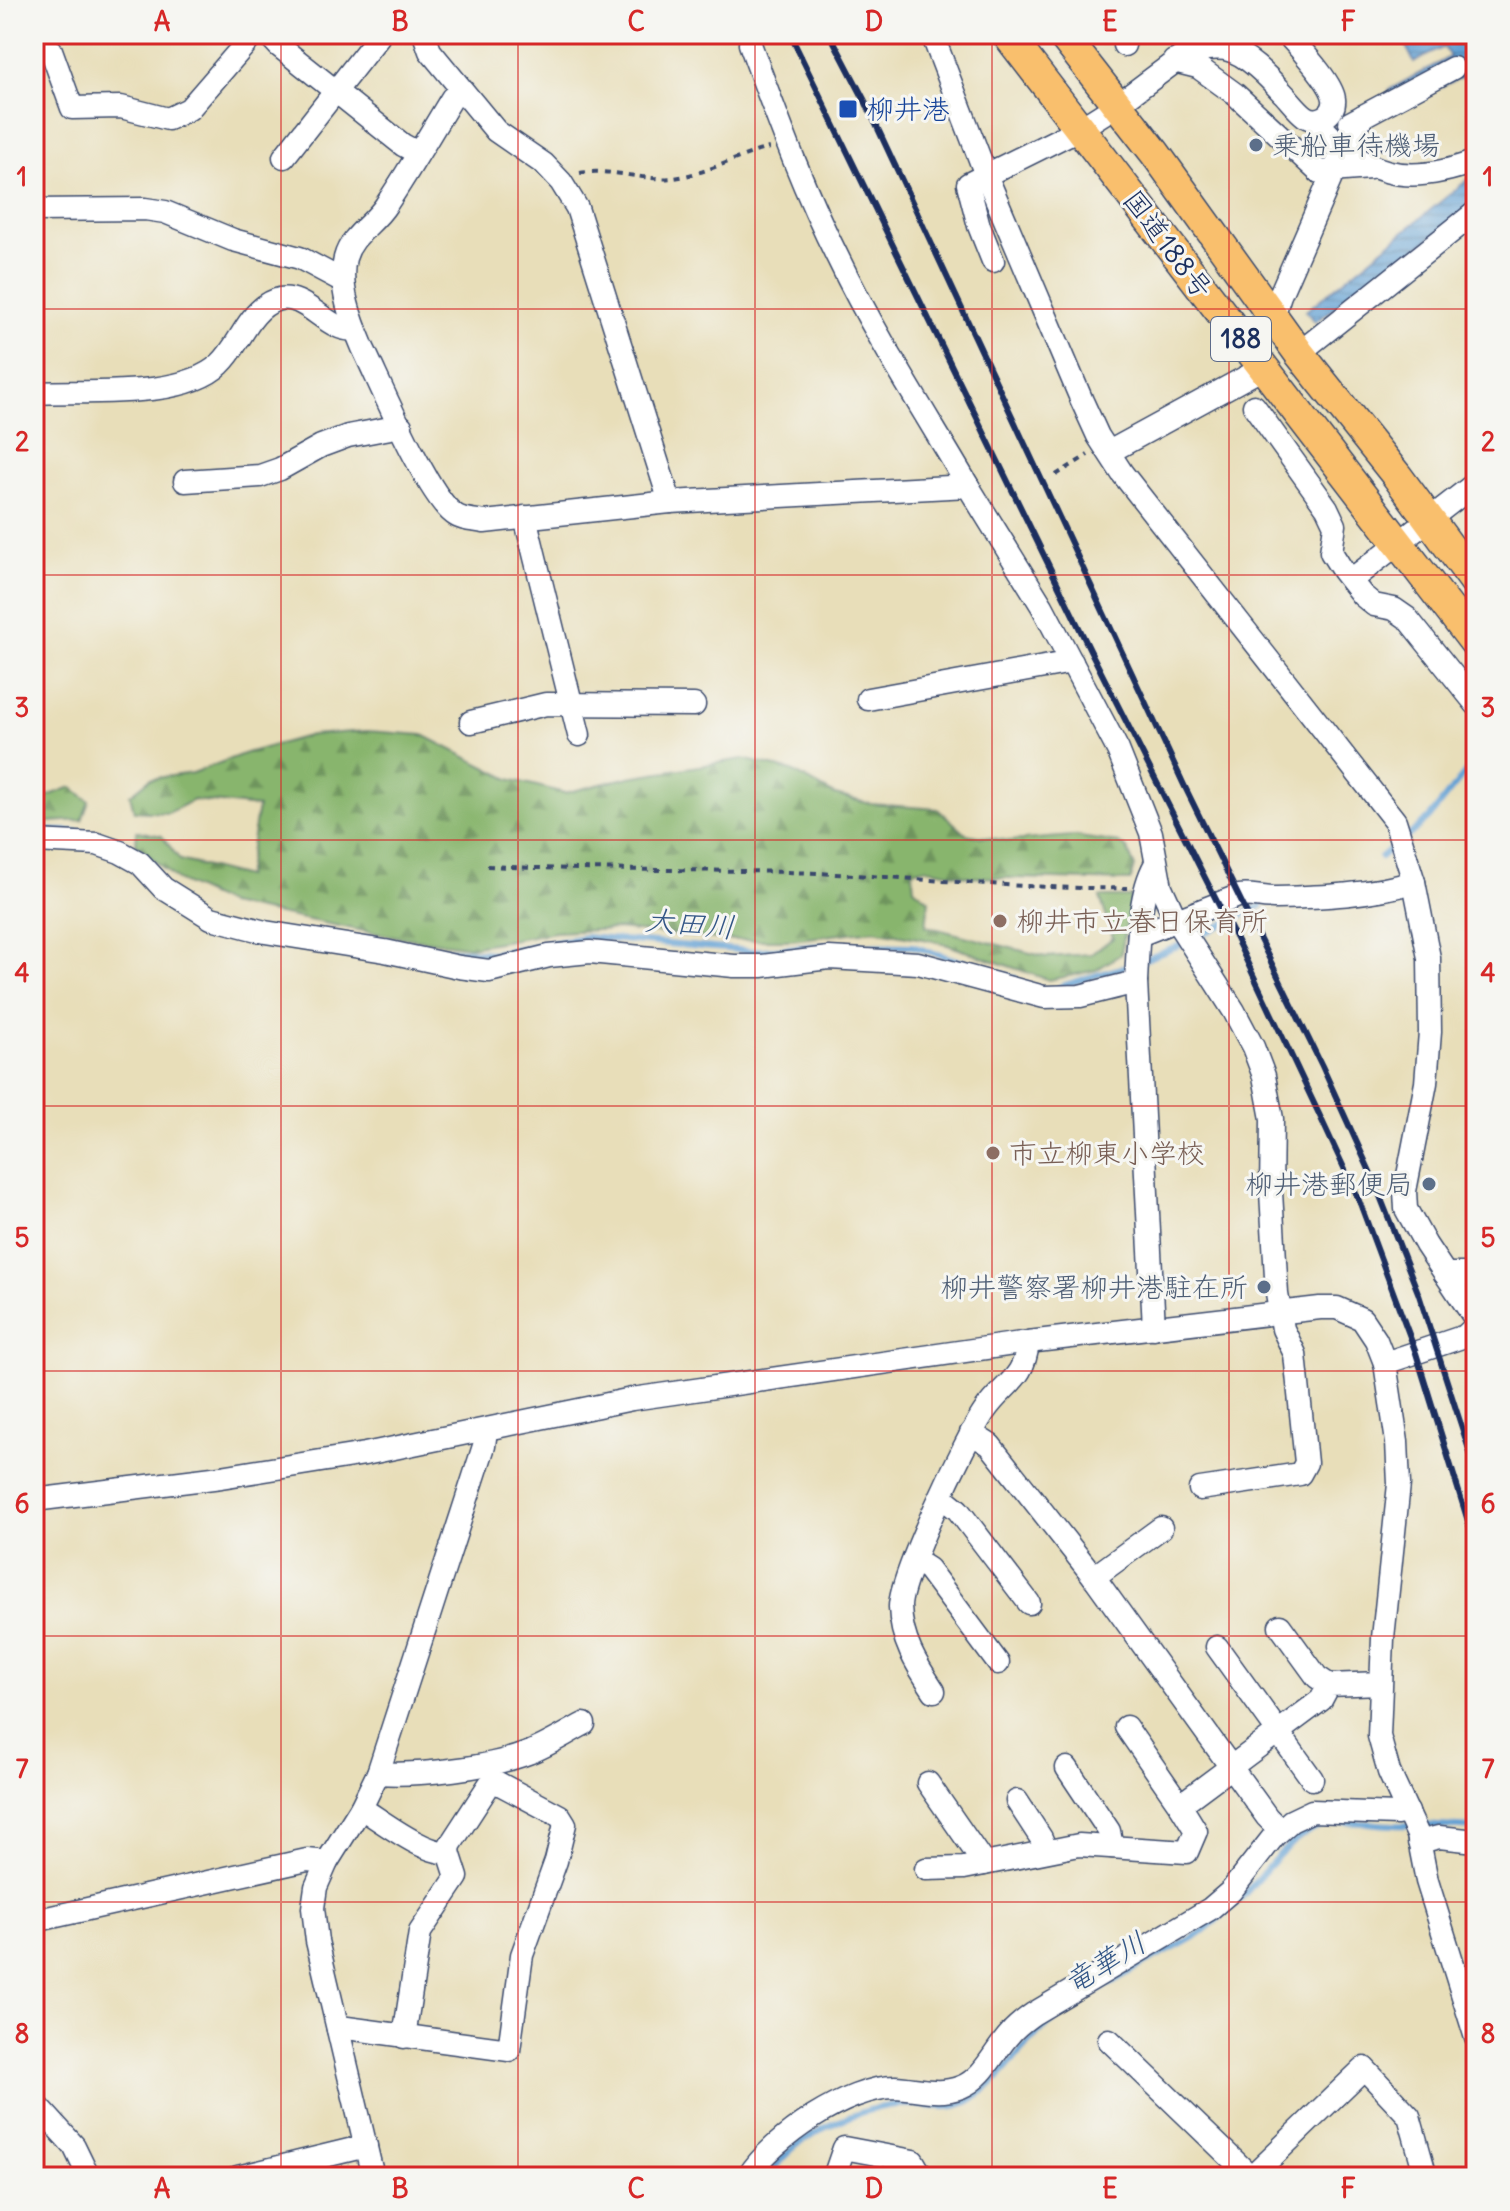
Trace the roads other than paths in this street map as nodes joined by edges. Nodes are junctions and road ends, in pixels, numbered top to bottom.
1 (254, 34) edge
2 (268, 34) edge
3 (424, 34) edge
4 (932, 34) edge
5 (1007, 34) edge
6 (1062, 34) edge
7 (1203, 34) edge
8 (1287, 34) edge
9 (378, 37) dead end
10 (751, 39) dead end
11 (51, 50) dead end
12 (1181, 56) junction
13 (1453, 68) dead end
14 (336, 91) junction
15 (461, 91) junction
16 (1117, 105) junction
17 (1079, 129) junction
18 (1329, 134) junction
19 (418, 153) junction
20 (284, 157) dead end
21 (1476, 161) edge
22 (1370, 168) junction
23 (1327, 172) junction
24 (986, 175) junction
25 (34, 210) edge
26 (1476, 212) edge
27 (993, 261) dead end
28 (343, 281) junction
29 (1273, 317) junction
30 (355, 329) junction
31 (1299, 353) junction
32 (1263, 368) junction
33 (34, 393) edge
34 (1254, 406) dead end
35 (401, 426) junction
36 (1109, 452) junction
37 (185, 481) dead end
38 (1476, 483) edge
39 (968, 486) junction
40 (670, 502) junction
41 (525, 517) junction
42 (1429, 519) junction
43 (1399, 542) junction
44 (1351, 580) junction
45 (1476, 583) edge
46 (1476, 644) edge
47 (1072, 662) junction
48 (868, 699) dead end
49 (571, 703) junction
50 (1476, 704) edge
51 (694, 705) dead end
52 (471, 722) dead end
53 (579, 735) dead end
54 (34, 841) edge
55 (1156, 862) junction
56 (1414, 882) junction
57 (1177, 922) junction
58 (1137, 960) junction
59 (1445, 1274) junction
60 (1476, 1279) edge
61 (1281, 1314) junction
62 (1476, 1320) edge
63 (1476, 1326) edge
64 (1154, 1328) junction
65 (1028, 1342) junction
66 (1385, 1363) junction
67 (486, 1430) junction
68 (971, 1433) junction
69 (1200, 1489) dead end
70 (942, 1497) junction
71 (34, 1500) edge
72 (1161, 1528) dead end
73 (914, 1560) junction
74 (1094, 1577) junction
75 (1029, 1603) dead end
76 (1280, 1626) dead end
77 (1217, 1647) dead end
78 (998, 1663) dead end
79 (1380, 1683) junction
80 (1329, 1685) junction
81 (934, 1691) dead end
82 (584, 1724) dead end
83 (1126, 1727) dead end
84 (1278, 1732) junction
85 (1231, 1767) junction
86 (1067, 1768) dead end
87 (378, 1773) junction
88 (1312, 1779) dead end
89 (928, 1783) dead end
90 (1017, 1801) dead end
91 (1180, 1805) junction
92 (361, 1808) junction
93 (1415, 1827) junction
94 (1280, 1830) junction
95 (1476, 1841) edge
96 (1112, 1847) junction
97 (1046, 1850) junction
98 (449, 1852) junction
99 (327, 1862) junction
100 (984, 1864) junction
101 (926, 1869) dead end
102 (34, 1921) edge
103 (338, 2029) junction
104 (404, 2037) junction
105 (1476, 2038) edge
106 (1109, 2040) dead end
107 (34, 2102) edge
108 (366, 2146) junction
109 (89, 2177) edge
110 (238, 2177) edge
111 (373, 2177) edge
112 (748, 2177) edge
113 (834, 2177) edge
114 (919, 2177) edge
115 (1426, 2177) edge

1 - 11 street
2 - 14 street
3 - 15 street
4 - 24 street
5 - 17 highway, 国道188号 / 188
6 - 16 highway, 国道188号 / 188
7 - 12 street
8 - 18 street
9 - 14 street
10 - 39 street
12 - 16 street
12 - 18 street
12 - 23 street
13 - 18 street
14 - 19 street
14 - 20 street
15 - 19 street
15 - 40 street
16 - 17 street
16 - 29 highway, 国道188号 / 188
17 - 24 street
17 - 32 highway, 国道188号 / 188
18 - 22 street
18 - 23 street
19 - 28 street
21 - 22 street
22 - 23 street
23 - 29 street
24 - 27 street
24 - 36 street
25 - 28 street
26 - 31 street
28 - 30 street
29 - 31 highway, 国道188号 / 188
30 - 33 street
30 - 35 street
31 - 42 highway, 国道188号 / 188
32 - 36 street
32 - 43 highway, 国道188号 / 188
34 - 44 street
35 - 37 street
35 - 41 street
36 - 56 street
38 - 42 street
39 - 40 street
39 - 47 street
40 - 41 street
41 - 49 street
42 - 43 street
42 - 45 highway, 国道188号 / 188
43 - 44 street
43 - 46 highway, 国道188号 / 188
44 - 50 street
47 - 48 street
47 - 55 street
49 - 51 street
49 - 52 street
49 - 53 street
54 - 58 street
55 - 57 street
55 - 58 street
56 - 57 street
56 - 59 street
57 - 58 street
57 - 61 street
58 - 64 street
59 - 60 street
59 - 62 street
61 - 64 street
61 - 66 street
61 - 69 street
63 - 66 street
64 - 65 street
65 - 67 street
65 - 68 street
66 - 79 street
67 - 71 street
67 - 87 street
68 - 70 street
68 - 74 street
70 - 73 street
70 - 75 street
72 - 74 street
73 - 78 street
73 - 81 street
74 - 85 street
76 - 80 street
77 - 84 street
79 - 80 street
79 - 93 street
80 - 84 street
82 - 87 street
83 - 91 street
84 - 85 street
84 - 88 street
85 - 91 street
85 - 94 street
86 - 96 street
87 - 92 street
89 - 100 street
90 - 97 street
91 - 96 street
92 - 98 street
92 - 99 street
93 - 94 street
93 - 95 street
93 - 105 street
94 - 112 street
96 - 97 street
97 - 100 street
98 - 104 street
98 - 104 street
99 - 102 street
99 - 103 street
100 - 101 street
103 - 104 street
103 - 108 street
106 - 115 street
107 - 109 street
108 - 110 street
108 - 111 street
113 - 114 street

